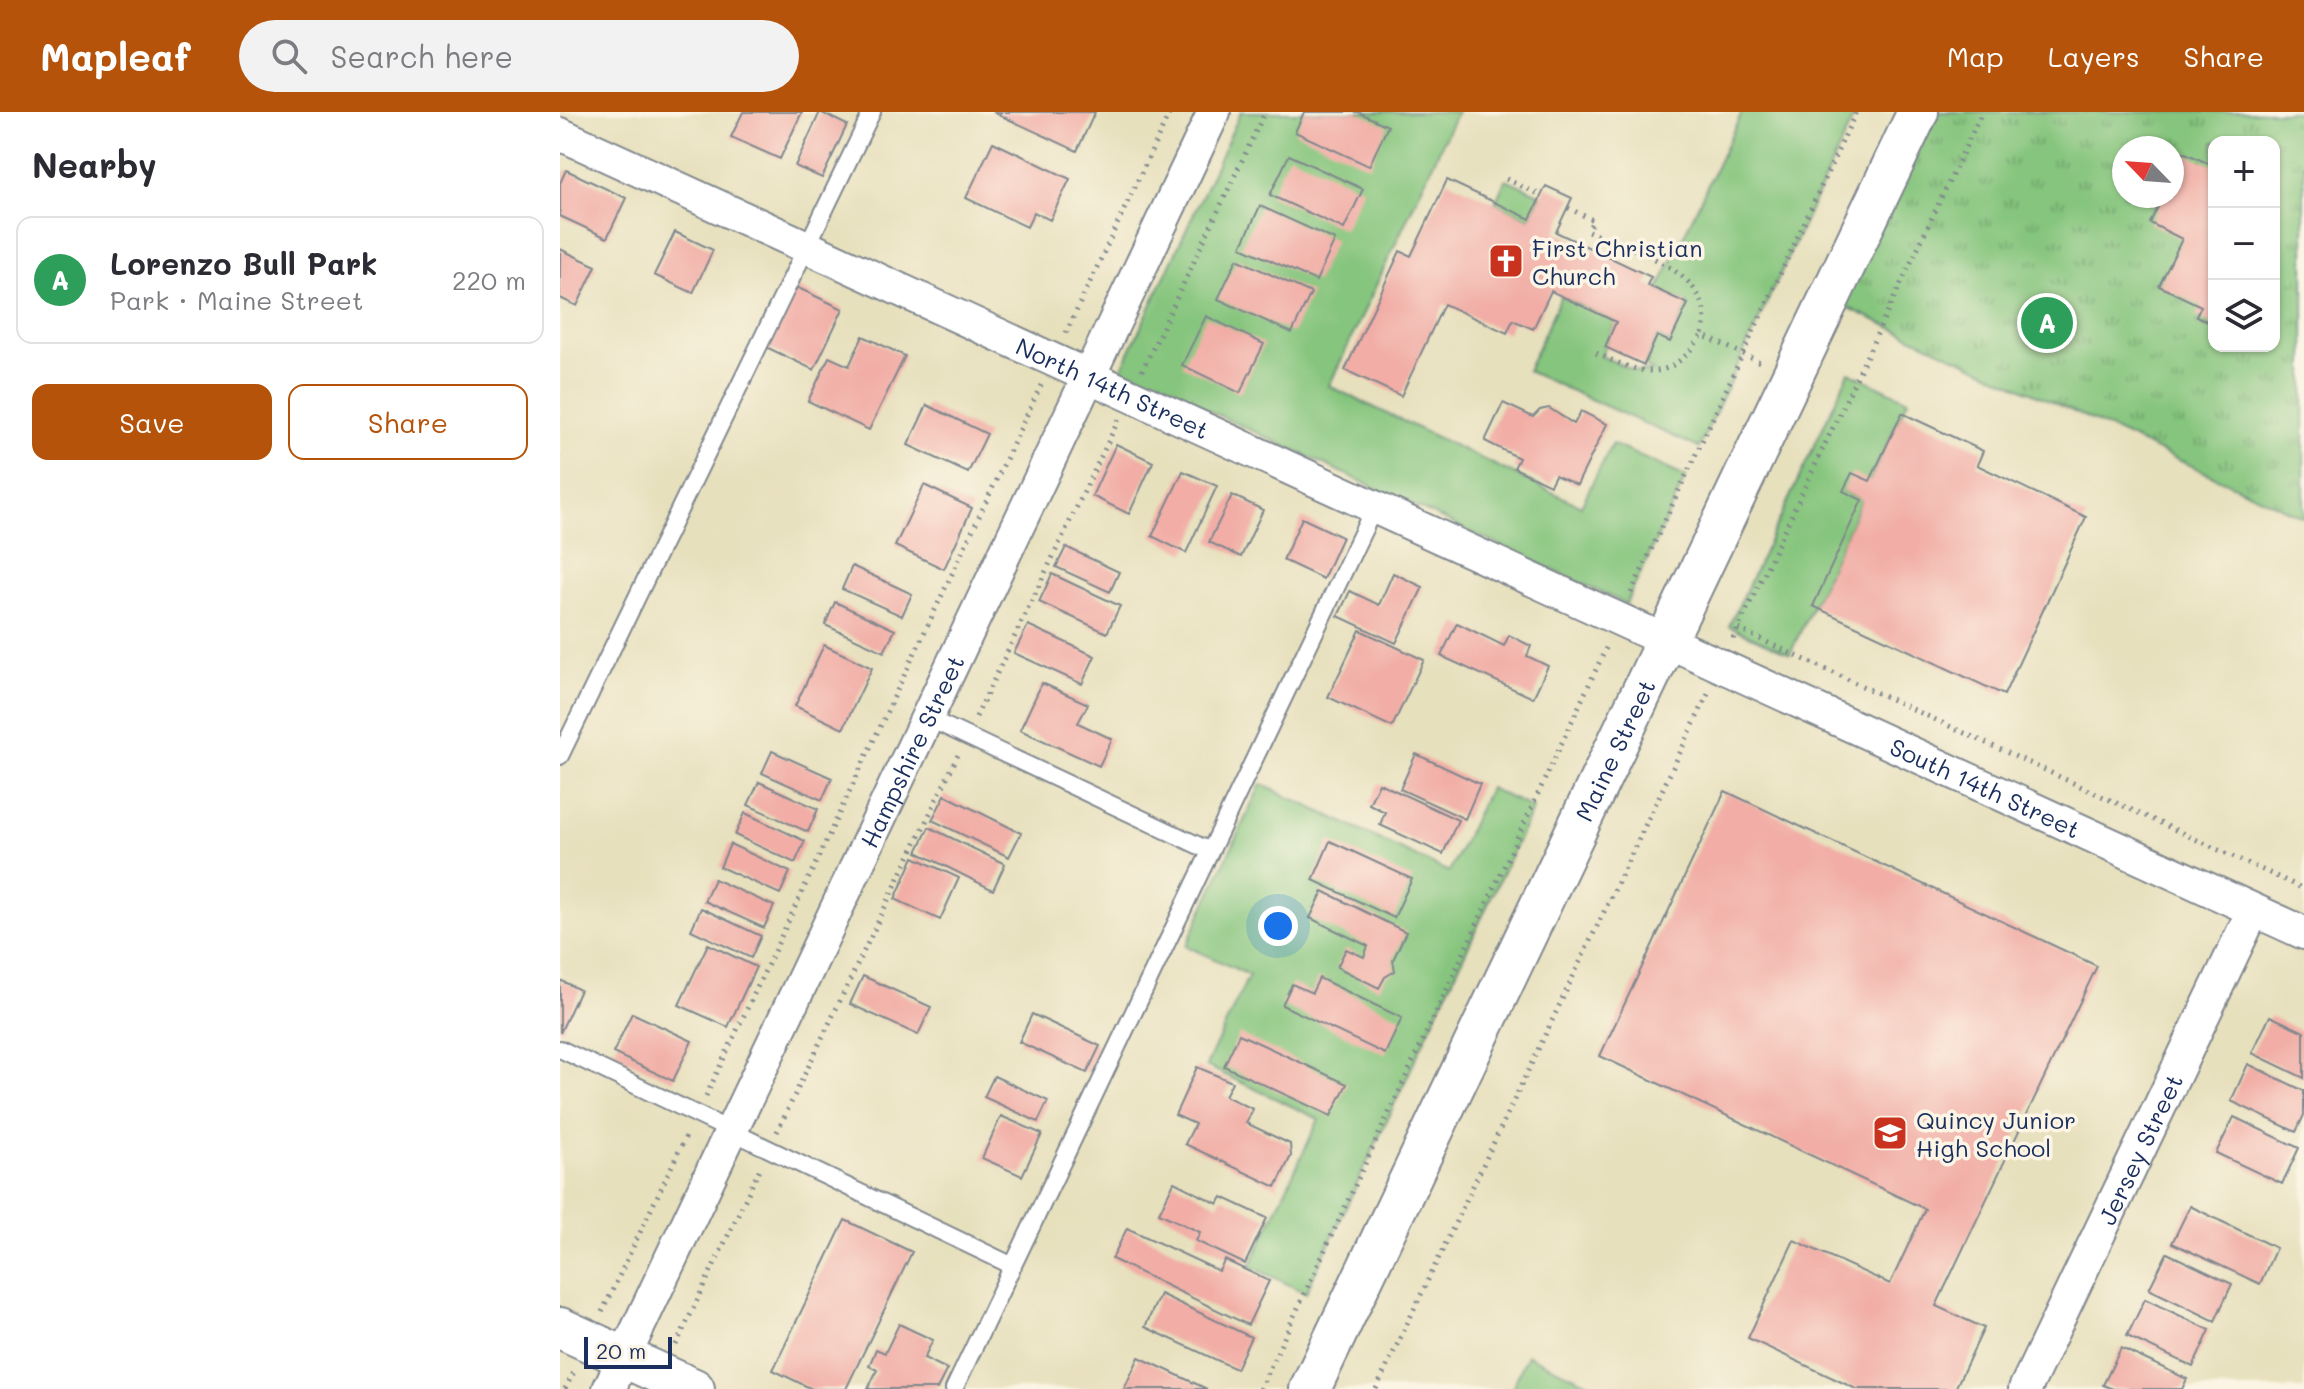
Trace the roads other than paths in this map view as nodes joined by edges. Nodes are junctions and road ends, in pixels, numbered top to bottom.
1 (872, 112) edge
2 (1214, 112) edge
3 (1918, 112) edge
4 (560, 134) edge
5 (803, 247) junction
6 (1089, 379) junction
7 (1374, 508) junction
8 (1666, 640) junction
9 (928, 718) junction
10 (560, 756) edge
11 (1210, 851) junction
12 (2253, 911) junction
13 (2304, 933) edge
14 (560, 1049) edge
15 (733, 1129) junction
16 (1013, 1266) junction
17 (574, 1334) edge
18 (616, 1373) edge
19 (694, 1389) edge
20 (954, 1389) edge
21 (1310, 1389) edge
22 (2025, 1389) edge

1 - 5 lane
2 - 6 street, Hampshire Street
3 - 8 street, Maine Street
4 - 5 street, North 14th Street
5 - 6 street, North 14th Street
5 - 10 lane
6 - 7 street, North 14th Street
6 - 9 street, Hampshire Street
7 - 8 street, North 14th Street
7 - 11 lane
8 - 12 street, South 14th Street
8 - 21 street, Maine Street
9 - 11 lane
9 - 15 street, Hampshire Street
11 - 16 lane
12 - 13 street, South 14th Street
12 - 22 street, Jersey Street
14 - 15 lane
15 - 16 lane
15 - 18 street, Hampshire Street
16 - 20 lane
17 - 18 street
18 - 19 street

